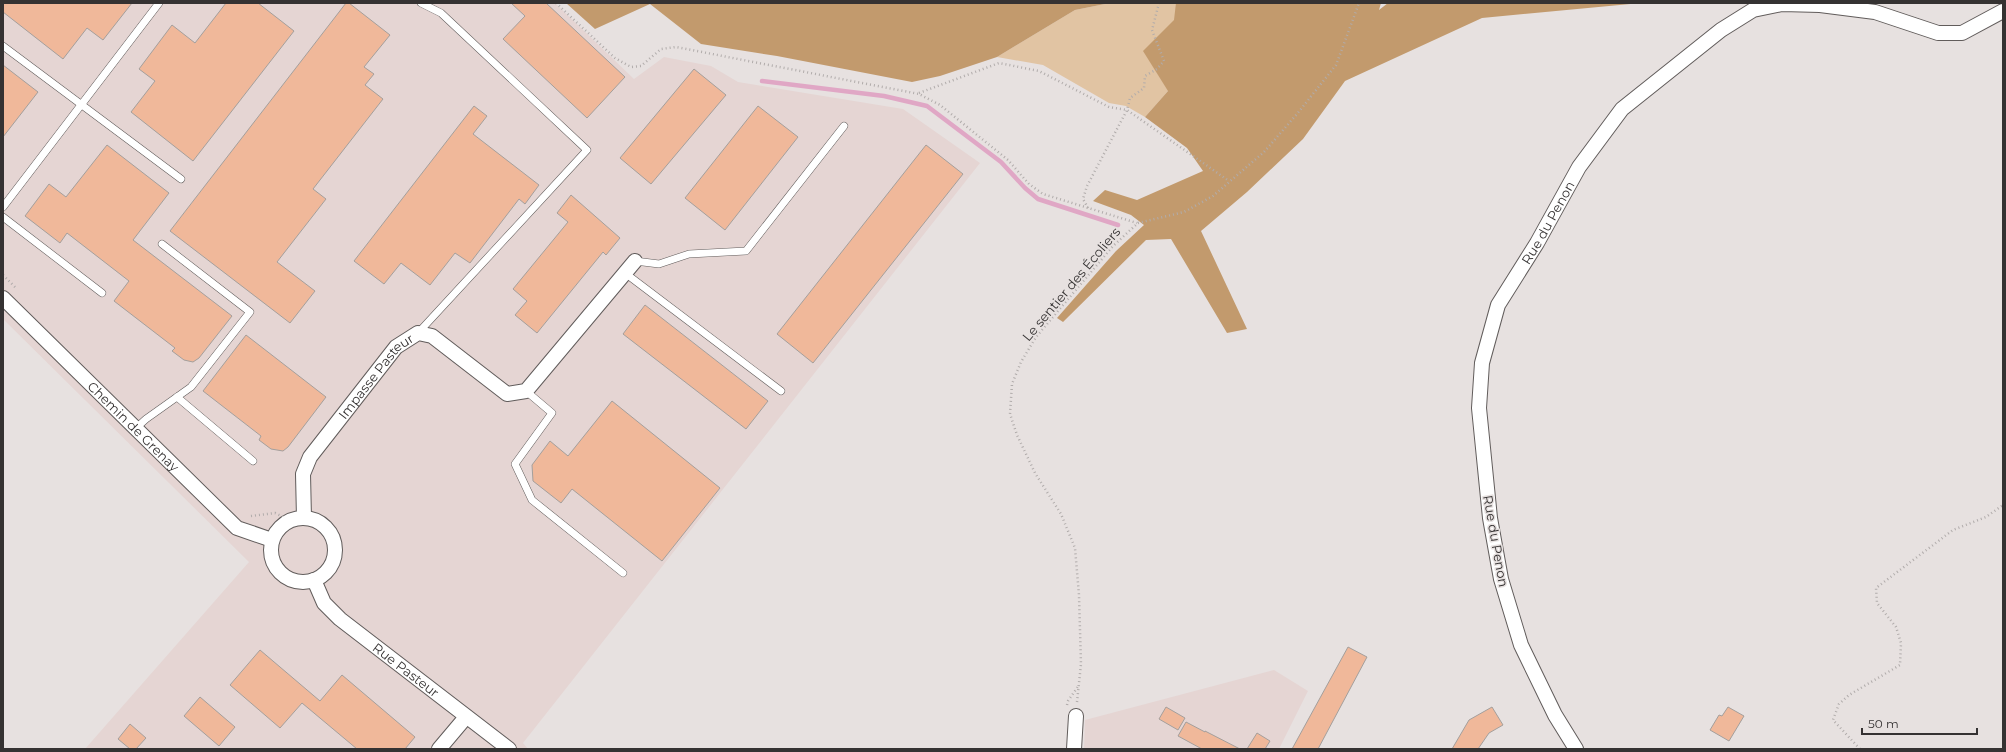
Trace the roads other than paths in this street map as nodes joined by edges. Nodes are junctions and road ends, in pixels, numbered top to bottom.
1 (159, 3) edge
2 (421, 3) edge
3 (2003, 11) edge
4 (3, 46) edge
5 (82, 105) junction
6 (844, 126) dead end
7 (181, 180) dead end
8 (3, 207) edge
9 (3, 217) edge
10 (162, 244) dead end
11 (635, 261) joint
12 (625, 273) junction
13 (102, 293) dead end
14 (3, 298) edge
15 (418, 333) junction
16 (781, 391) dead end
17 (526, 392) junction
18 (177, 397) junction
19 (135, 430) junction
20 (253, 461) dead end
21 (304, 518) junction
22 (272, 540) junction
23 (623, 573) dead end
24 (314, 580) junction
25 (1076, 716) road end
26 (466, 717) junction
27 (439, 749) edge
28 (509, 749) edge
29 (1074, 749) edge
30 (1576, 749) edge

1 - 5 lane
2 - 15 lane
3 - 30 street, Rue du Penon
4 - 5 lane
5 - 7 lane
5 - 8 lane
6 - 11 lane
9 - 13 lane
10 - 18 lane
11 - 12 street
12 - 16 lane
12 - 17 street
14 - 19 street, Chemin de Grenay
15 - 17 street, Impasse Pasteur
15 - 21 street, Impasse Pasteur
17 - 23 lane
18 - 19 lane
18 - 20 lane
19 - 22 street, Chemin de Grenay
21 - 22 street
21 - 24 street
22 - 24 street
24 - 26 street, Rue Pasteur
25 - 29 street
26 - 27 street
26 - 28 street, Rue Pasteur

